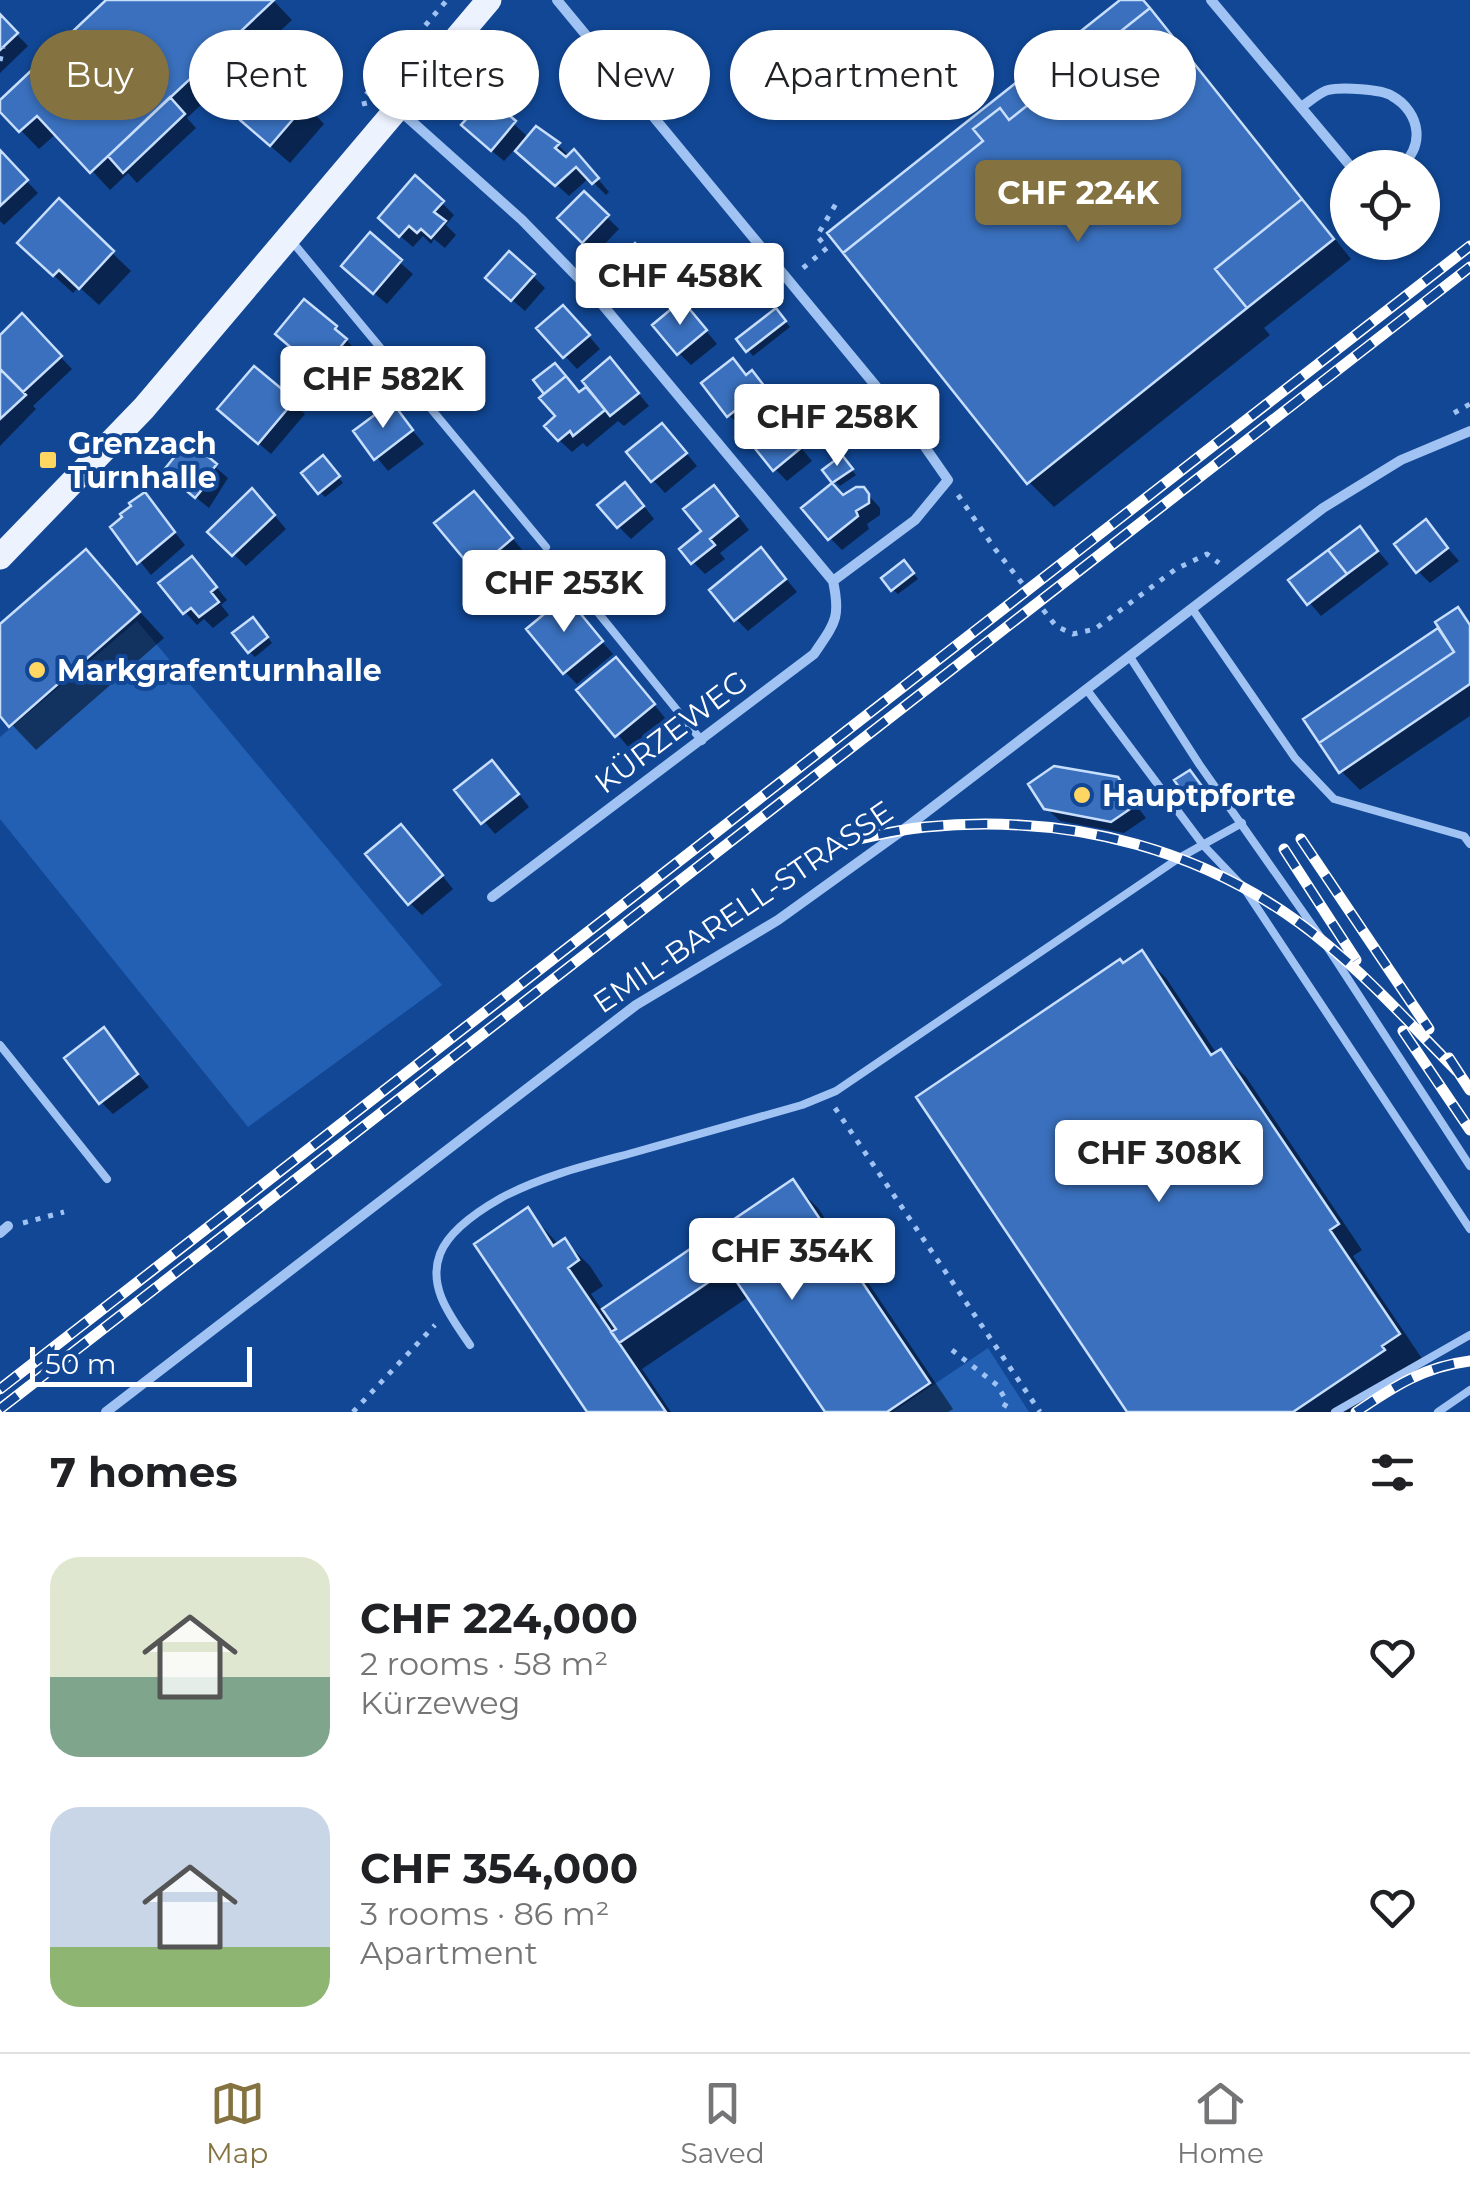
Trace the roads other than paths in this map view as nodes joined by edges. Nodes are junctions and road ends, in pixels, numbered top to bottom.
1 (489, 0) edge
2 (557, 0) edge
3 (1211, 0) edge
4 (464, 30) edge
5 (1302, 107) junction
6 (388, 120) edge
7 (411, 120) edge
8 (1337, 150) edge
9 (1414, 150) edge
10 (287, 236) junction
11 (1470, 430) edge
12 (546, 547) dead end
13 (2, 550) edge
14 (557, 562) dead end
15 (833, 580) junction
16 (1193, 610) junction
17 (1130, 658) junction
18 (1087, 690) junction
19 (702, 740) junction
20 (1242, 823) junction
21 (1470, 844) edge
22 (1204, 846) junction
23 (492, 897) dead end
24 (0, 1045) edge
25 (1470, 1166) edge
26 (106, 1179) dead end
27 (1470, 1229) edge
28 (1470, 1336) edge
29 (470, 1345) dead end
30 (1470, 1390) edge
31 (106, 1412) edge
32 (1335, 1412) edge
33 (1438, 1412) edge

1 - 4 main road
2 - 15 street
3 - 5 street
5 - 8 street
5 - 9 street
6 - 10 main road
7 - 15 street
10 - 12 lane
10 - 13 main road
11 - 16 street, EMIL-BARELL-STRASSE
14 - 19 lane
15 - 19 street, KÜRZEWEG
16 - 17 street, EMIL-BARELL-STRASSE
16 - 21 lane
17 - 18 street, EMIL-BARELL-STRASSE
17 - 20 lane
18 - 22 lane
18 - 31 street, EMIL-BARELL-STRASSE
19 - 23 street, KÜRZEWEG
20 - 22 lane
20 - 25 lane
22 - 27 lane
22 - 29 lane
24 - 26 lane
28 - 32 lane
30 - 33 lane

